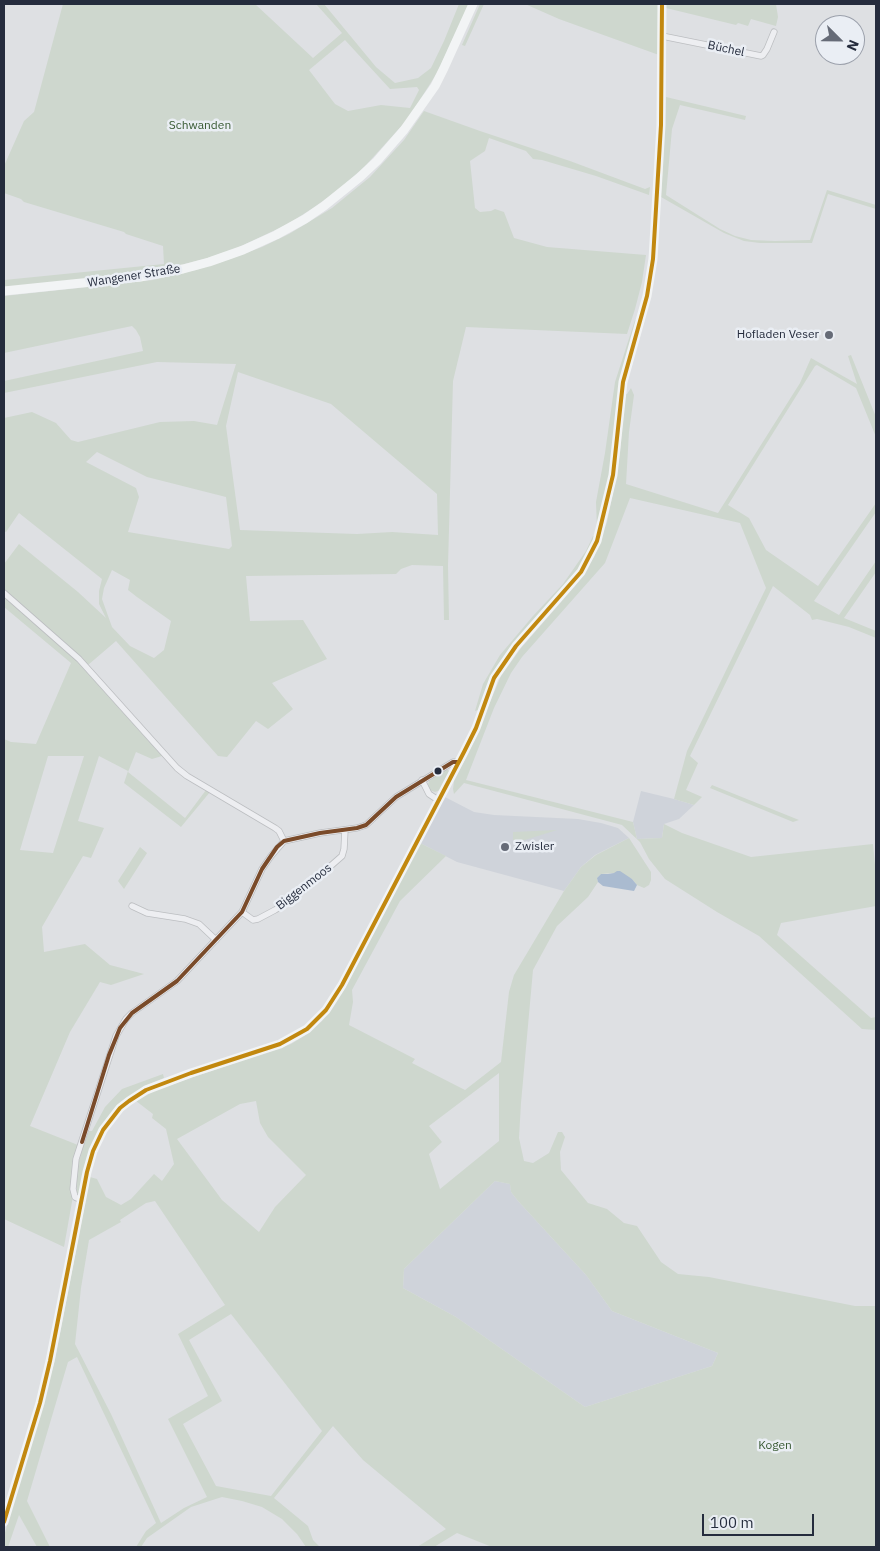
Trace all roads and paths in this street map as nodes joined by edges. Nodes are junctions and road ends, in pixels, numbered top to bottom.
1 (474, 4) edge
2 (662, 4) edge
3 (774, 32) dead end
4 (662, 36) junction
5 (4, 291) edge
6 (4, 593) edge
7 (458, 762) junction
8 (422, 780) junction
9 (438, 800) junction
10 (345, 830) junction
11 (284, 841) junction
12 (132, 906) dead end
13 (242, 912) junction
14 (216, 940) junction
15 (82, 1198) junction
16 (4, 1522) edge

1 - 5 main road, Wangener Straße
2 - 4 main road
3 - 4 street, Büchel
4 - 7 main road
6 - 11 street
7 - 8 street
7 - 9 main road
8 - 9 street
8 - 10 street
9 - 15 main road
10 - 11 street
10 - 13 street, Biggenmoos
11 - 13 street
12 - 14 street
13 - 14 street
14 - 15 street
15 - 16 main road

